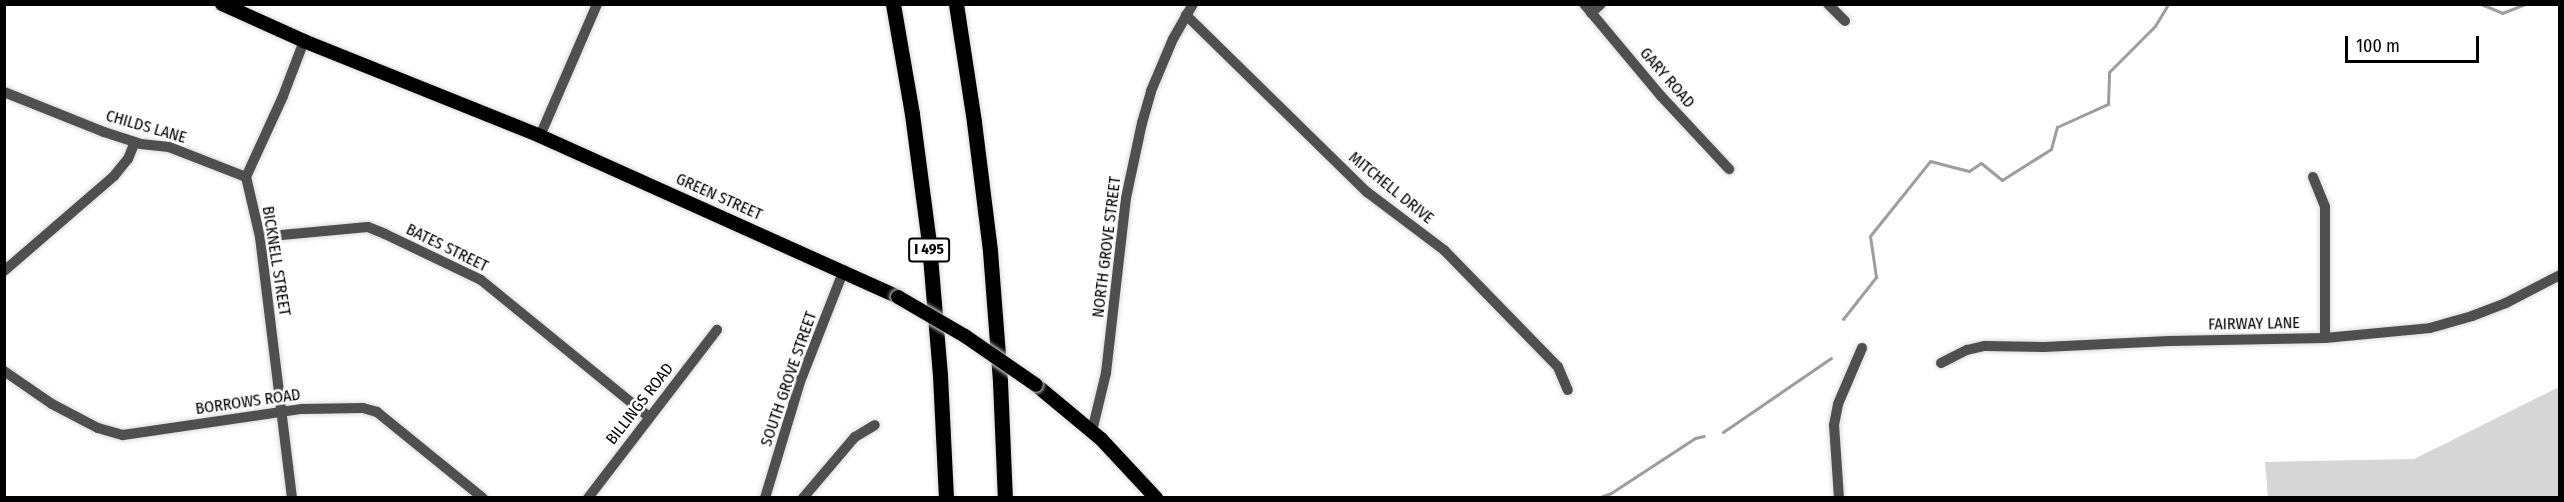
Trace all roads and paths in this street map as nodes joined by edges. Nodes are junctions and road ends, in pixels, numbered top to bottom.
1 (222, 4) edge
2 (597, 4) edge
3 (893, 4) edge
4 (956, 4) edge
5 (1193, 4) edge
6 (1601, 4) edge
7 (1828, 4) edge
8 (1588, 9) edge
9 (1186, 15) junction
10 (1845, 21) dead end
11 (304, 41) junction
12 (4, 92) edge
13 (540, 136) junction
14 (135, 142) junction
15 (1729, 169) dead end
16 (246, 177) junction
17 (2313, 177) dead end
18 (260, 237) junction
19 (843, 270) junction
20 (4, 272) edge
21 (2559, 275) edge
22 (717, 330) dead end
23 (2325, 338) junction
24 (1862, 348) dead end
25 (1941, 363) dead end
26 (4, 371) edge
27 (1568, 390) dead end
28 (282, 411) junction
29 (649, 417) junction
30 (875, 425) dead end
31 (1092, 431) junction
32 (292, 498) edge
33 (483, 498) edge
34 (588, 498) edge
35 (765, 498) edge
36 (803, 498) edge
37 (946, 498) edge
38 (1005, 498) edge
39 (1156, 498) edge
40 (1839, 498) edge

1 - 11 main road, GREEN STREET
2 - 13 street
3 - 37 highway, I 495
4 - 38 highway
5 - 9 street, NORTH GROVE STREET
6 - 8 street
7 - 10 street
8 - 15 street, GARY ROAD
9 - 27 street, MITCHELL DRIVE
9 - 31 street, NORTH GROVE STREET
11 - 13 main road, GREEN STREET
11 - 16 street
12 - 14 street, CHILDS LANE
13 - 19 main road, GREEN STREET
14 - 16 street, CHILDS LANE
14 - 20 street
16 - 18 street, BICKNELL STREET
17 - 23 street
18 - 28 street, BICKNELL STREET
18 - 29 street, BATES STREET
19 - 31 main road, GREEN STREET, bridge
19 - 35 street, SOUTH GROVE STREET
21 - 23 street, FAIRWAY LANE
22 - 29 street, BILLINGS ROAD
23 - 25 street, FAIRWAY LANE
24 - 40 street
26 - 28 street, BORROWS ROAD
28 - 32 street, BICKNELL STREET
28 - 33 street, BORROWS ROAD
29 - 34 street, BILLINGS ROAD
30 - 36 street
31 - 39 main road, GREEN STREET

